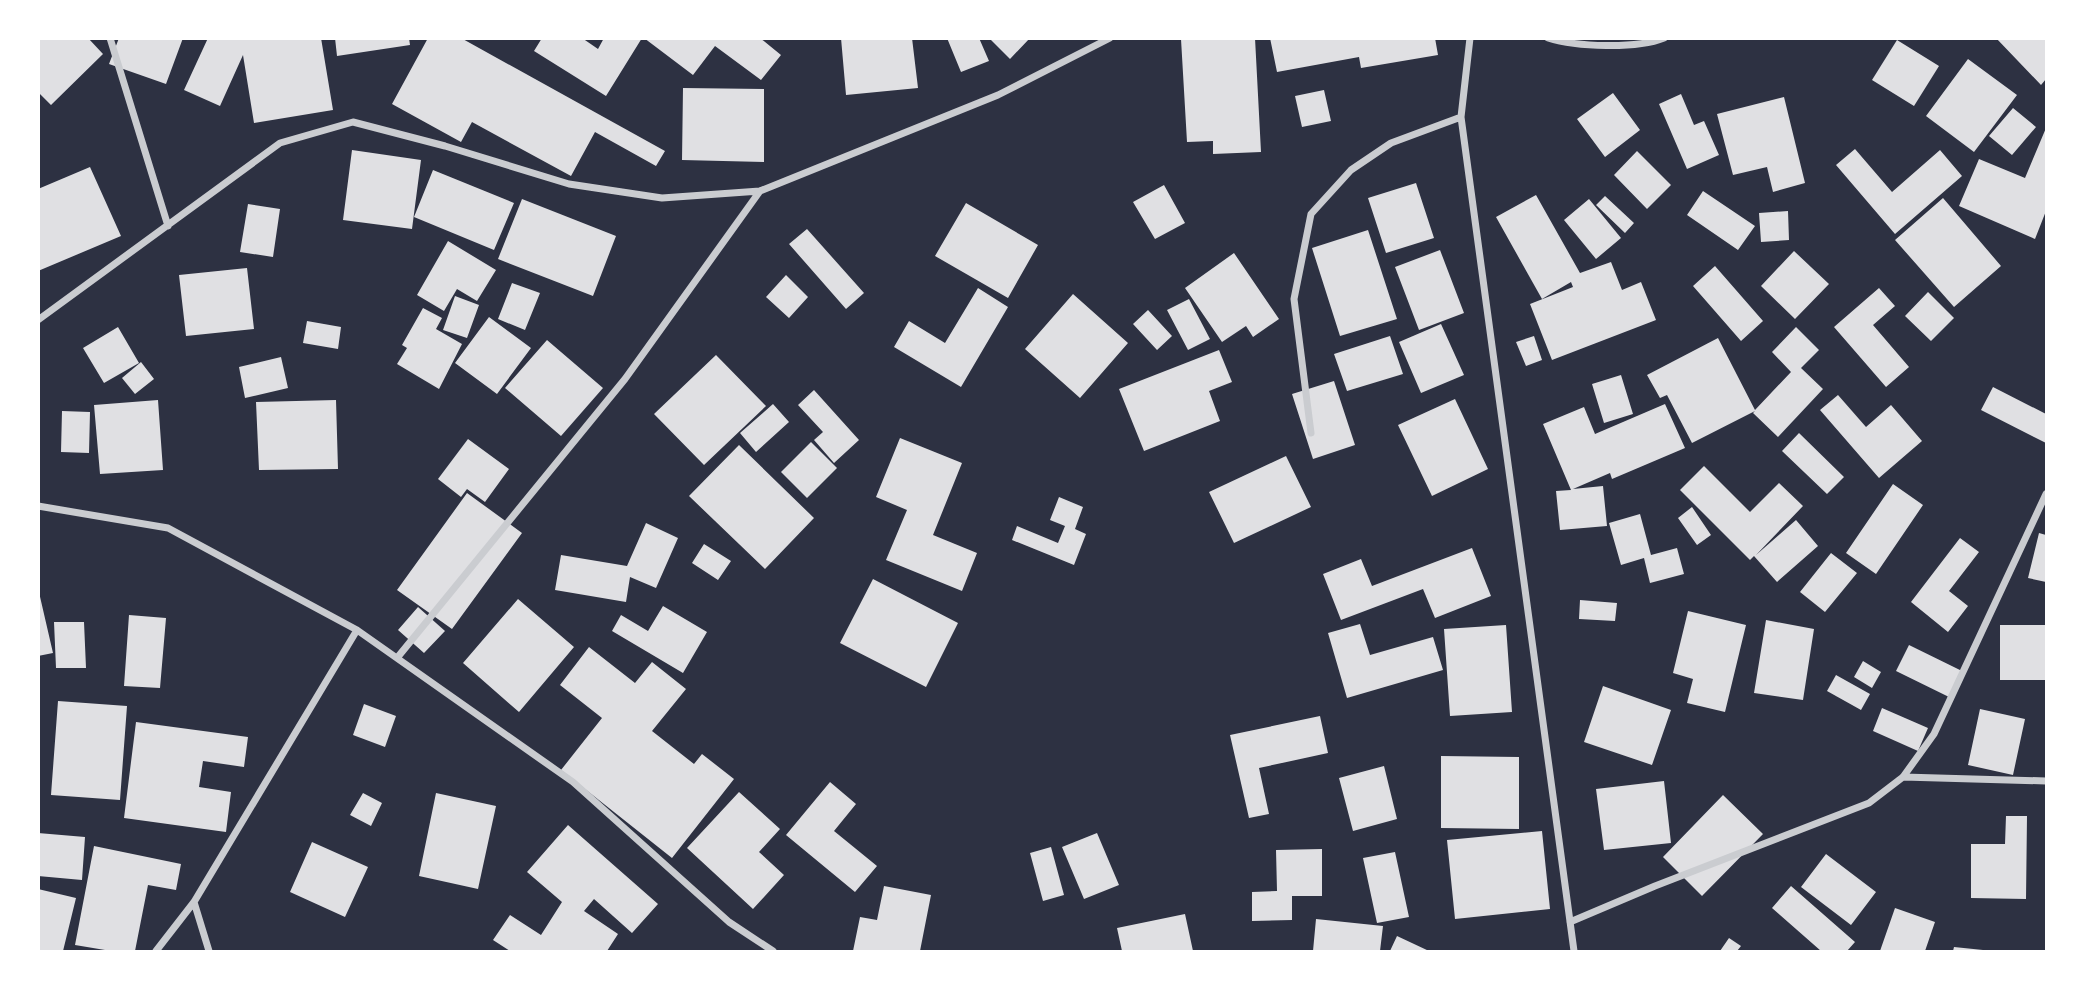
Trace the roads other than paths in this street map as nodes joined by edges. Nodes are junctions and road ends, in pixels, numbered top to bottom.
1 (110, 38) edge
2 (1110, 38) edge
3 (1470, 38) edge
4 (1548, 38) edge
5 (1664, 38) edge
6 (1461, 117) junction
7 (760, 191) junction
8 (168, 226) junction
9 (38, 320) edge
10 (1311, 433) dead end
11 (2046, 494) edge
12 (38, 506) edge
13 (356, 630) junction
14 (397, 659) junction
15 (1903, 777) junction
16 (2046, 782) edge
17 (194, 902) junction
18 (1570, 922) junction
19 (156, 951) edge
20 (209, 951) edge
21 (773, 951) edge
22 (1574, 951) edge

1 - 8 street
2 - 7 street
3 - 6 street
4 - 5 street
6 - 10 street
6 - 18 street
7 - 8 street
7 - 14 street
8 - 9 street
11 - 15 street
12 - 13 street
13 - 14 street
13 - 17 street
14 - 21 street
15 - 16 street
15 - 18 street
17 - 19 street
17 - 20 street
18 - 22 street

